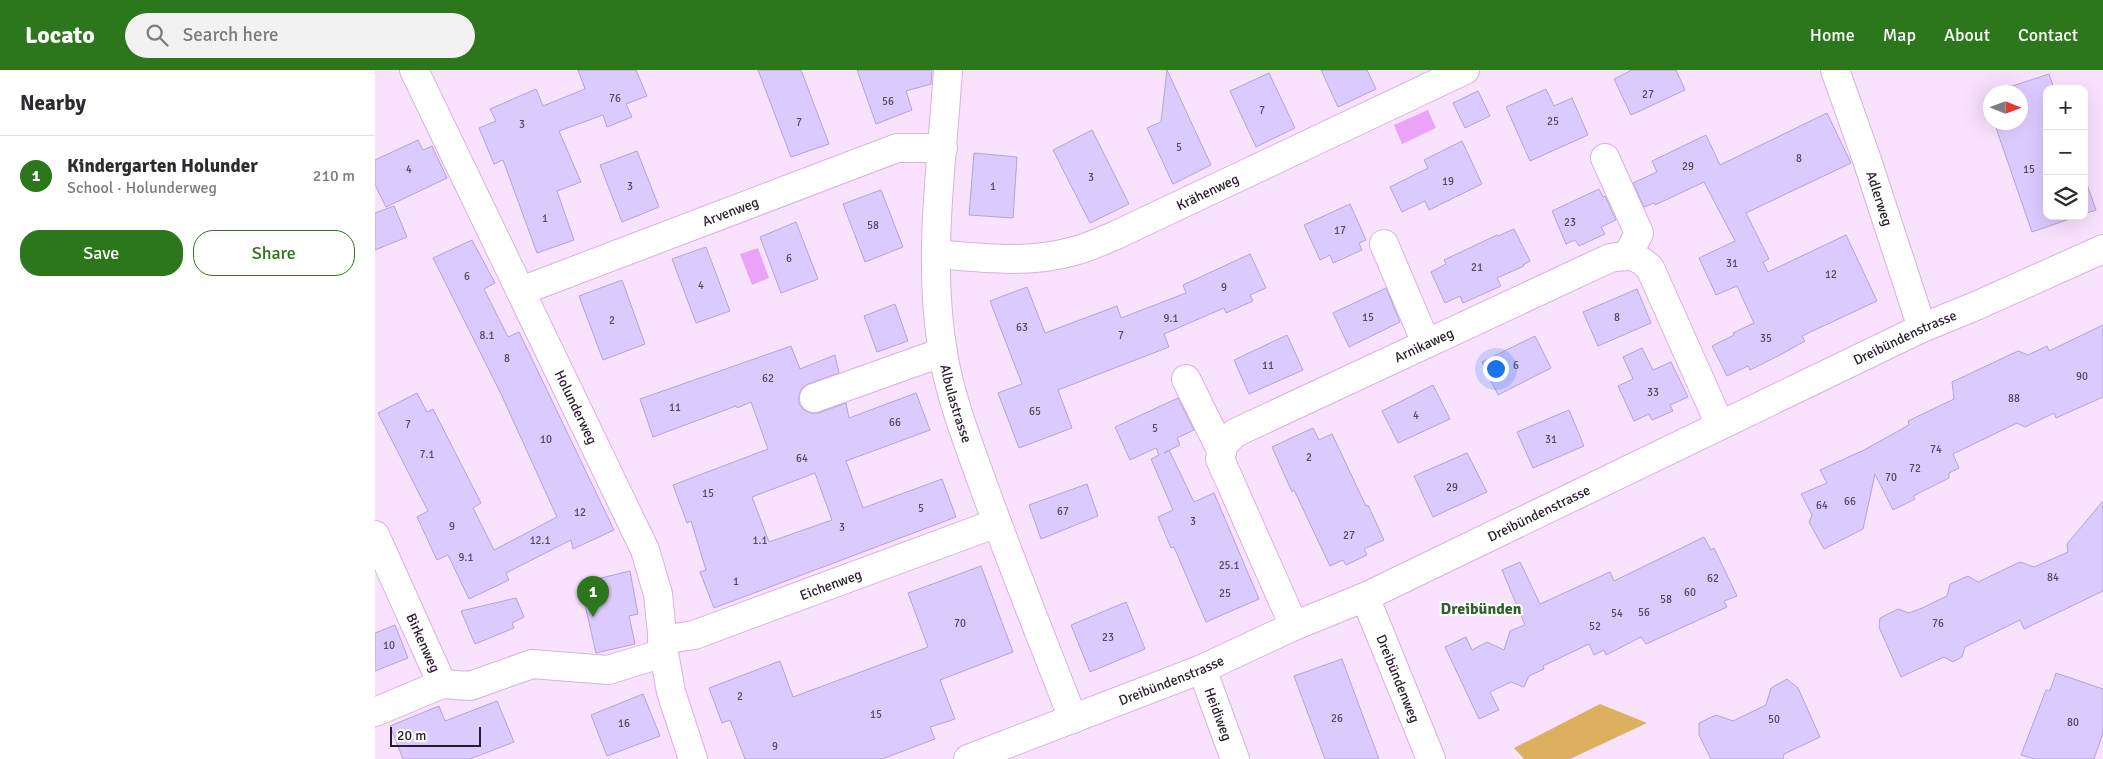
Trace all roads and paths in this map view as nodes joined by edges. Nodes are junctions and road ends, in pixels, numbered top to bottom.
1 (414, 70) edge
2 (949, 70) edge
3 (1465, 70) edge
4 (1835, 70) edge
5 (943, 148) junction
6 (1605, 158) dead end
7 (1384, 244) dead end
8 (2103, 250) edge
9 (936, 254) junction
10 (1628, 255) junction
11 (521, 291) junction
12 (1922, 328) junction
13 (1426, 344) junction
14 (943, 352) junction
15 (1186, 379) dead end
16 (815, 398) dead end
17 (1720, 425) junction
18 (1222, 452) junction
19 (997, 523) junction
20 (375, 535) edge
21 (1365, 597) junction
22 (1294, 626) junction
23 (663, 646) junction
24 (1202, 669) junction
25 (442, 684) junction
26 (375, 712) edge
27 (1073, 719) junction
28 (693, 759) edge
29 (968, 759) edge
30 (1235, 759) edge
31 (1431, 759) edge

1 - 11 street, Holunderweg
2 - 5 street, Albulastrasse
3 - 9 street, Krähenweg
4 - 12 street, Adlerweg
5 - 9 street, Albulastrasse
5 - 11 street, Arvenweg
6 - 10 street
7 - 13 street
8 - 12 street, Dreibündenstrasse
9 - 14 street, Albulastrasse
10 - 13 street, Arnikaweg
10 - 17 street
11 - 23 street, Holunderweg
12 - 17 street, Dreibündenstrasse
13 - 18 street, Arnikaweg
14 - 16 street
14 - 19 street, Albulastrasse
15 - 18 street
17 - 21 street, Dreibündenstrasse
18 - 22 street
19 - 23 street, Eichenweg
19 - 27 street, Albulastrasse
20 - 25 street, Birkenweg
21 - 22 street, Dreibündenstrasse
21 - 31 street, Dreibündenweg
22 - 24 street, Dreibündenstrasse
23 - 25 street, Eichenweg
23 - 28 street, Holunderweg
24 - 27 street, Dreibündenstrasse
24 - 30 street, Heidiweg
25 - 26 street, Birkenweg
27 - 29 street, Dreibündenstrasse

